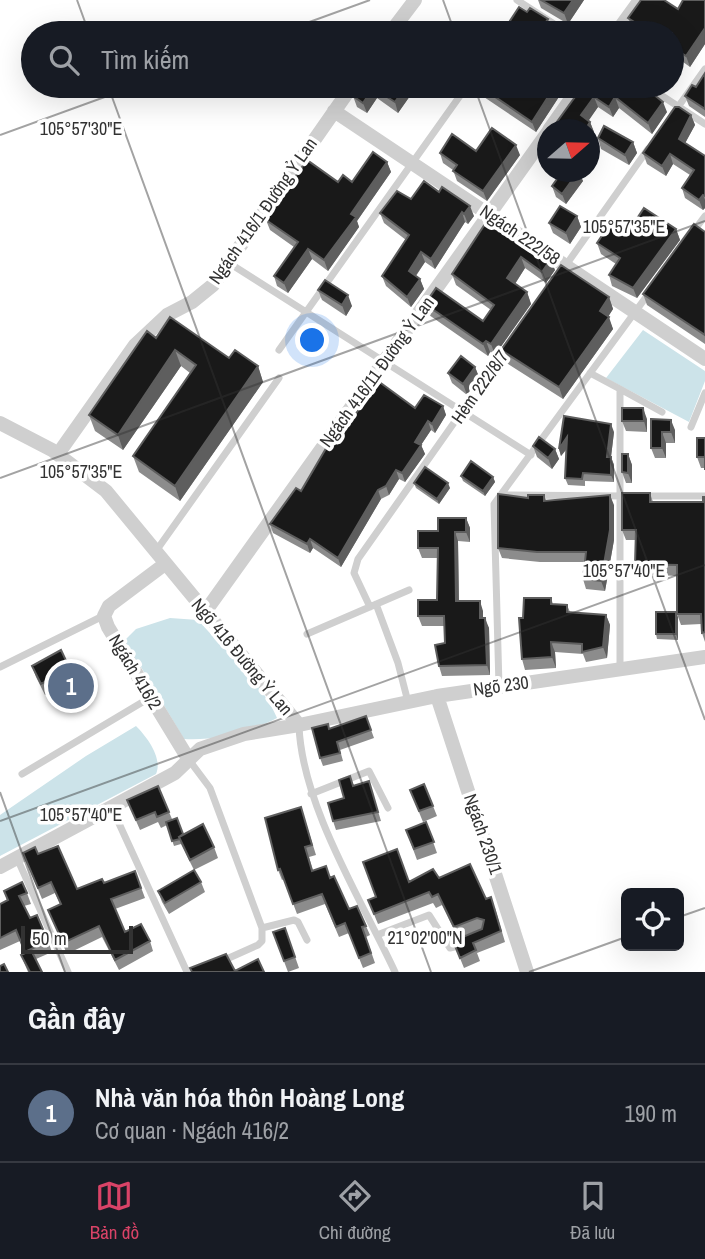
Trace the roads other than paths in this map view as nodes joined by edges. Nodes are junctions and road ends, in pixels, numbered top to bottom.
1 (415, 0) edge
2 (640, 0) edge
3 (523, 2) edge
4 (518, 14) edge
5 (399, 21) edge
6 (551, 21) edge
7 (625, 21) edge
8 (705, 69) edge
9 (343, 98) edge
10 (458, 98) edge
11 (571, 98) edge
12 (665, 98) edge
13 (678, 107) junction
14 (334, 111) junction
15 (670, 118) edge
16 (557, 119) edge
17 (705, 124) edge
18 (654, 141) edge
19 (537, 147) edge
20 (412, 163) junction
21 (489, 215) junction
22 (705, 216) edge
23 (690, 237) edge
24 (229, 263) junction
25 (562, 271) junction
26 (658, 280) edge
27 (306, 312) junction
28 (635, 312) junction
29 (510, 344) edge
30 (279, 350) dead end
31 (705, 359) edge
32 (384, 362) junction
33 (590, 373) junction
34 (279, 378) dead end
35 (620, 389) junction
36 (705, 393) edge
37 (462, 411) junction
38 (662, 412) dead end
39 (0, 423) edge
40 (691, 427) dead end
41 (58, 454) junction
42 (531, 455) junction
43 (501, 495) junction
44 (620, 495) junction
45 (705, 496) edge
46 (155, 551) junction
47 (166, 564) junction
48 (409, 590) dead end
49 (373, 606) junction
50 (205, 612) junction
51 (104, 615) junction
52 (307, 635) dead end
53 (705, 657) edge
54 (0, 667) edge
55 (620, 669) junction
56 (499, 686) junction
57 (437, 696) junction
58 (150, 697) junction
59 (408, 702) junction
60 (299, 725) junction
61 (189, 760) junction
62 (22, 774) dead end
63 (311, 794) junction
64 (110, 806) junction
65 (388, 808) dead end
66 (17, 858) junction
67 (0, 867) edge
68 (262, 928) junction
69 (377, 934) junction
70 (474, 939) edge
71 (307, 940) dead end
72 (216, 963) edge
73 (68, 972) edge
74 (187, 972) edge
75 (395, 972) edge
76 (527, 972) edge

1 - 5 street
2 - 7 street
3 - 4 lane
3 - 6 lane
8 - 13 lane
9 - 14 street, Ngách 416/1 Đường Ỷ Lan
10 - 20 lane
11 - 16 street, Ngách 416/11 Đường Ỷ Lan
12 - 13 lane
13 - 15 lane
13 - 17 lane
14 - 20 street, Ngách 222/58
14 - 24 street, Ngách 416/1 Đường Ỷ Lan
18 - 25 lane
19 - 21 street, Ngách 416/11 Đường Ỷ Lan
20 - 21 street, Ngách 222/58
20 - 27 lane
21 - 25 street, Ngách 222/58
21 - 32 street, Ngách 416/11 Đường Ỷ Lan
22 - 23 lane
24 - 27 lane
24 - 41 street, Ngách 416/1 Đường Ỷ Lan
25 - 28 street, Ngách 222/58
26 - 28 lane
27 - 30 lane
27 - 32 lane
28 - 31 street, Ngách 222/58
28 - 33 lane
29 - 37 lane, Hẻm 222/8/7
32 - 37 lane
32 - 50 street, Ngách 416/11 Đường Ỷ Lan
33 - 35 lane
33 - 42 lane
34 - 46 lane
35 - 38 lane
35 - 44 lane
36 - 40 lane
37 - 42 lane
37 - 49 lane, Hẻm 222/8/7
39 - 41 street, Ngõ 416 Đường Ỷ Lan
41 - 46 street, Ngõ 416 Đường Ỷ Lan
42 - 43 lane
43 - 44 lane
43 - 56 lane
44 - 45 lane
44 - 55 lane
46 - 47 street, Ngõ 416 Đường Ỷ Lan
47 - 50 street, Ngõ 416 Đường Ỷ Lan
47 - 51 street, Ngách 416/2
48 - 49 lane
49 - 52 lane
49 - 59 lane
50 - 60 street, Ngõ 416 Đường Ỷ Lan
51 - 54 lane
51 - 58 street, Ngách 416/2
53 - 55 street, Ngõ 230
55 - 56 street, Ngõ 230
56 - 57 street, Ngõ 230
57 - 59 street, Ngõ 230
57 - 76 street, Ngách 230/1
58 - 61 street, Ngách 416/2
58 - 62 lane
59 - 60 street, Ngõ 230
60 - 61 street, Ngõ 416 Đường Ỷ Lan
60 - 63 lane
61 - 64 street, Ngõ 416 Đường Ỷ Lan
61 - 68 lane
63 - 65 lane
63 - 69 lane
64 - 66 street, Ngõ 416 Đường Ỷ Lan
64 - 74 lane
66 - 67 street, Ngõ 416 Đường Ỷ Lan
66 - 73 lane
68 - 71 lane
68 - 72 lane
69 - 70 lane
69 - 75 lane

